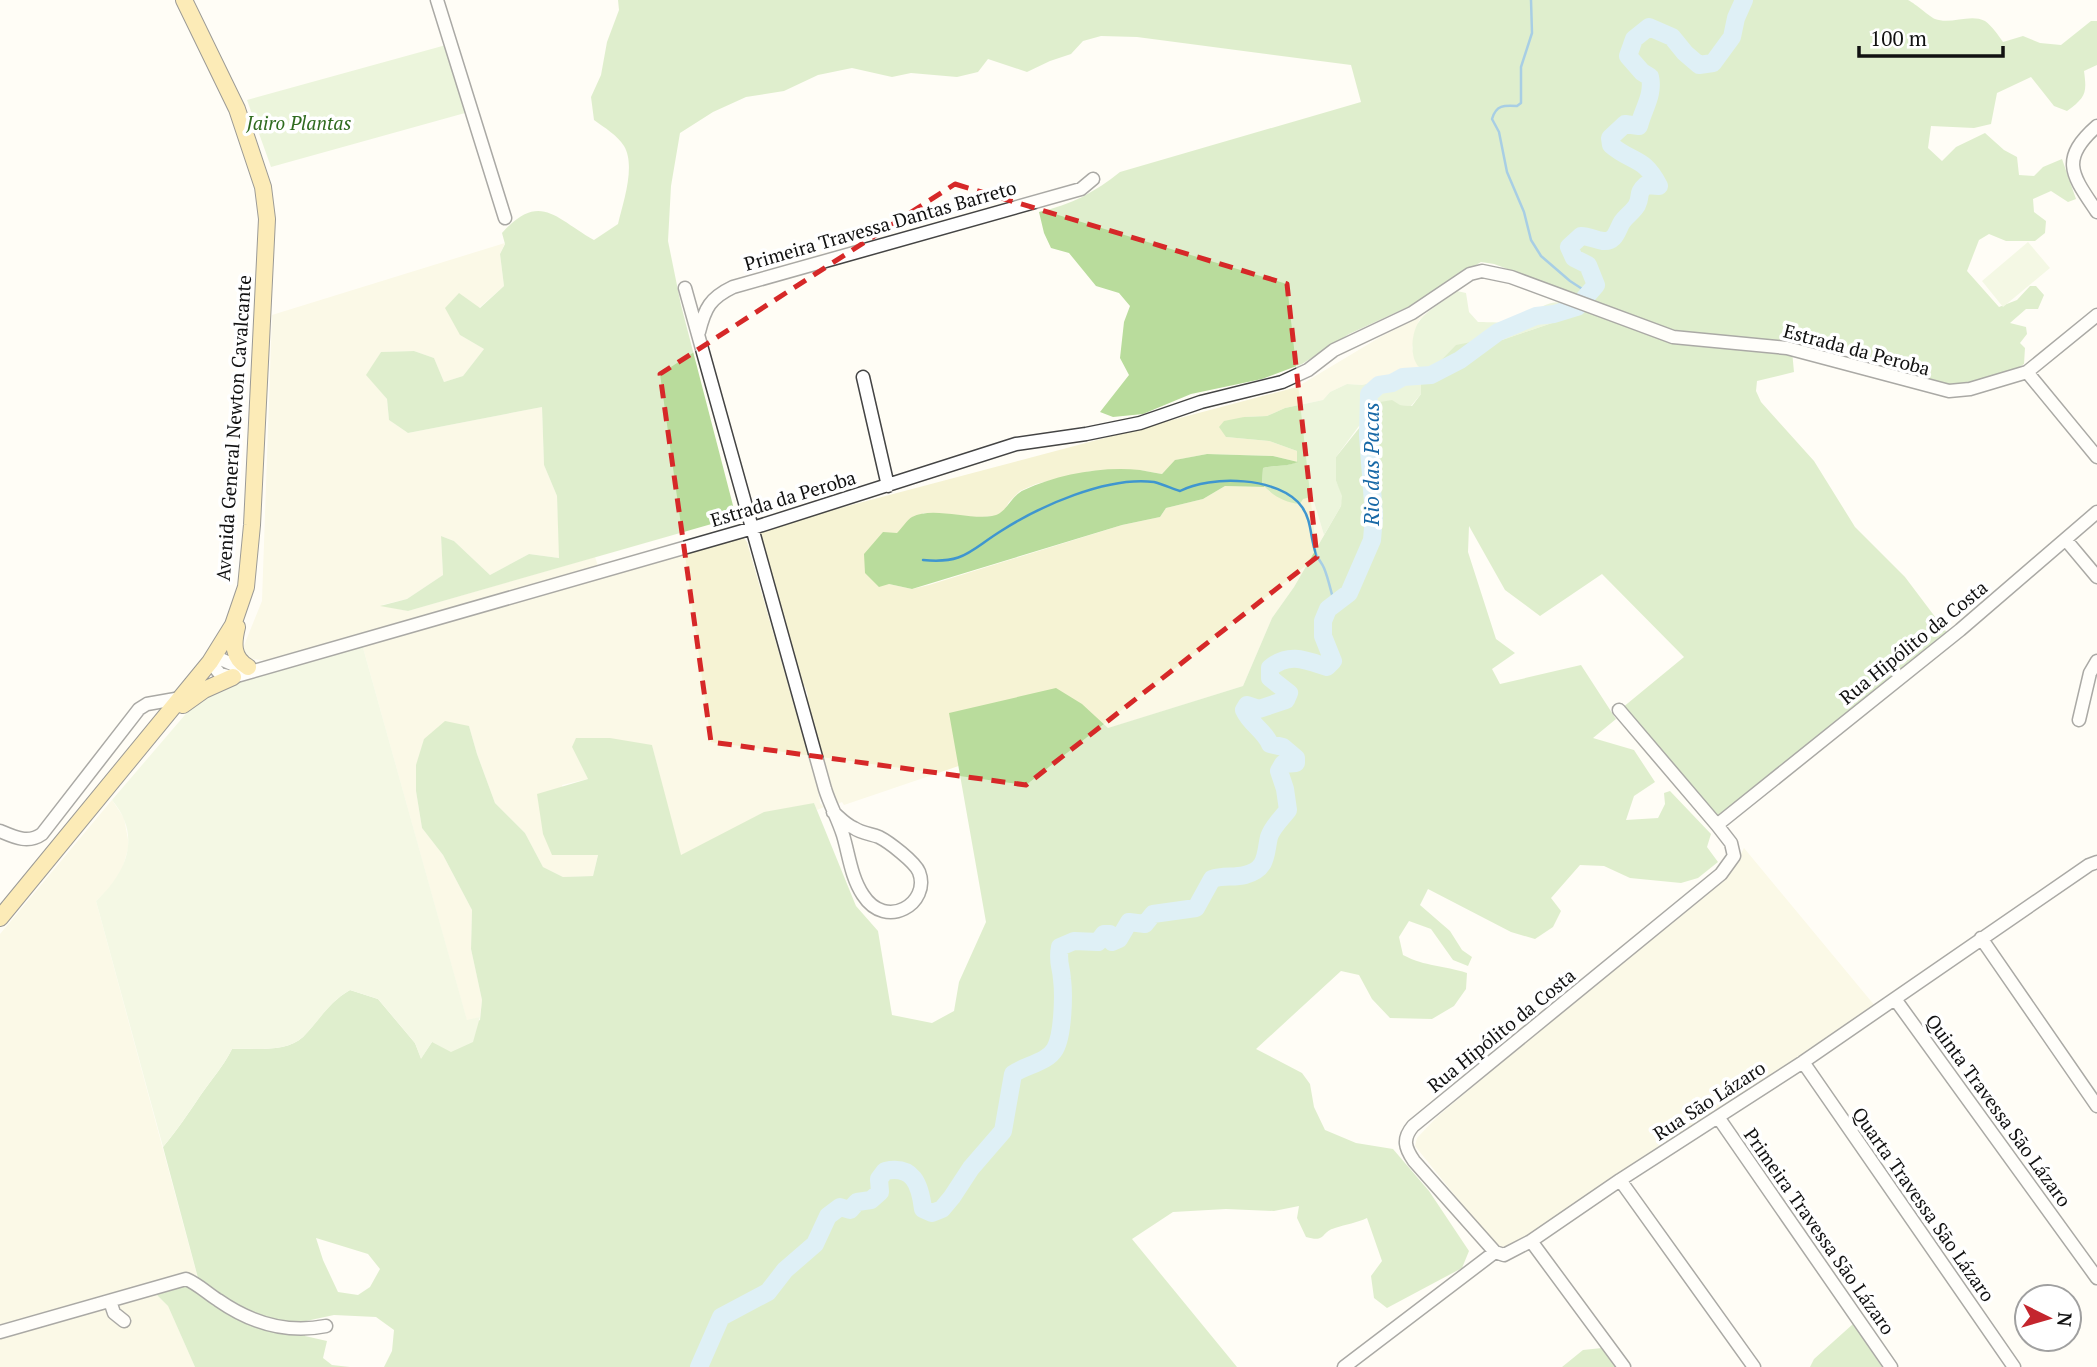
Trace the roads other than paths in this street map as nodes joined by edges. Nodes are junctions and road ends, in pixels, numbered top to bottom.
1 (184, 0) edge
2 (438, 0) edge
3 (2097, 126) edge
4 (1093, 179) dead end
5 (2097, 212) edge
6 (505, 218) dead end
7 (685, 288) dead end
8 (2097, 315) edge
9 (699, 333) junction
10 (2027, 372) junction
11 (863, 377) dead end
12 (2097, 457) edge
13 (888, 486) junction
14 (2097, 512) edge
15 (753, 528) junction
16 (2066, 540) junction
17 (2097, 577) edge
18 (246, 587) junction
19 (212, 659) junction
20 (2097, 661) edge
21 (248, 667) junction
22 (268, 667) junction
23 (233, 677) junction
24 (180, 698) junction
25 (1619, 710) dead end
26 (2078, 720) dead end
27 (147, 741) junction
28 (833, 812) junction
29 (1717, 825) junction
30 (0, 831) edge
31 (2097, 862) edge
32 (0, 918) edge
33 (1981, 938) junction
34 (1895, 999) junction
35 (1803, 1062) junction
36 (2097, 1106) edge
37 (1718, 1116) junction
38 (1620, 1180) junction
39 (1531, 1241) junction
40 (1495, 1252) junction
41 (2097, 1278) edge
42 (110, 1301) junction
43 (124, 1321) dead end
44 (326, 1326) dead end
45 (0, 1332) edge
46 (1344, 1367) edge
47 (1625, 1367) edge
48 (1754, 1367) edge
49 (1891, 1367) edge
50 (2014, 1367) edge

1 - 18 main road, Avenida General Newton Cavalcante
2 - 6 street
3 - 5 street
4 - 9 street, Primeira Travessa Dantas Barreto
7 - 9 street
8 - 10 street, Estrada da Peroba
9 - 15 street
10 - 12 street
10 - 13 street, Estrada da Peroba
11 - 13 street
13 - 15 street, Estrada da Peroba
14 - 16 street, Rua Hipólito da Costa
15 - 22 street, Estrada da Peroba
15 - 28 street
16 - 17 street
16 - 29 street, Rua Hipólito da Costa
18 - 19 main road, Avenida General Newton Cavalcante
18 - 21 main road
19 - 21 street
19 - 23 street
19 - 24 main road, Avenida General Newton Cavalcante
20 - 26 street
21 - 22 street
22 - 23 street, Estrada da Peroba
23 - 27 main road
24 - 27 main road, Avenida General Newton Cavalcante
24 - 30 street
25 - 29 street
27 - 32 main road, Avenida General Newton Cavalcante
28 - 28 street
29 - 40 street, Rua Hipólito da Costa
31 - 33 street, Rua São Lázaro
33 - 34 street, Rua São Lázaro
33 - 36 street
34 - 35 street, Rua São Lázaro
34 - 41 street, Quinta Travessa São Lázaro
35 - 37 street, Rua São Lázaro
35 - 50 street, Quarta Travessa São Lázaro
37 - 38 street, Rua São Lázaro
37 - 49 street, Primeira Travessa São Lázaro
38 - 39 street, Rua São Lázaro
38 - 48 street
39 - 40 street, Rua São Lázaro
39 - 47 street
40 - 46 street, Rua São Lázaro
42 - 43 street
42 - 44 street
42 - 45 street

